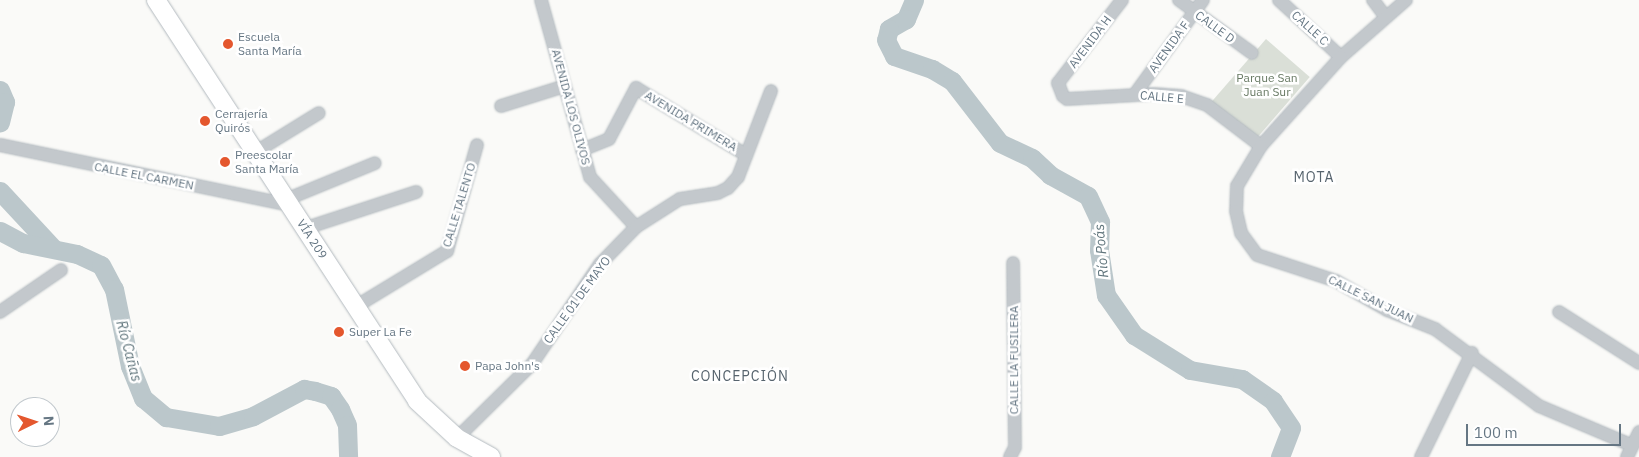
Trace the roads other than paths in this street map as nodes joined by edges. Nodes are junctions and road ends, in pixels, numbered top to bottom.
1 (156, 0) edge
2 (541, 0) edge
3 (1122, 0) edge
4 (1179, 0) edge
5 (1202, 0) edge
6 (1279, 0) edge
7 (1373, 0) edge
8 (1406, 0) edge
9 (1194, 11) junction
10 (1386, 17) junction
11 (1252, 53) dead end
12 (1342, 57) junction
13 (1058, 84) joint
14 (565, 86) junction
15 (771, 91) dead end
16 (1135, 94) junction
17 (501, 106) dead end
18 (319, 113) dead end
19 (0, 145) edge
20 (477, 145) dead end
21 (1261, 146) junction
22 (582, 150) junction
23 (254, 153) junction
24 (746, 155) junction
25 (375, 163) dead end
26 (416, 192) dead end
27 (287, 203) junction
28 (636, 227) junction
29 (306, 228) junction
30 (1013, 262) dead end
31 (61, 270) dead end
32 (355, 307) junction
33 (0, 312) edge
34 (1559, 312) dead end
35 (1472, 353) junction
36 (1639, 363) edge
37 (1639, 432) edge
38 (457, 438) junction
39 (1629, 451) edge
40 (491, 457) edge
41 (1010, 457) edge
42 (1421, 457) edge

1 - 23 main road, VÍA 209
2 - 14 street, AVENIDA LOS OLIVOS
3 - 13 street, AVENIDA H
4 - 9 street, CALLE D
5 - 9 street, AVENIDA F
6 - 12 street, CALLE C
7 - 10 street
8 - 10 street, CALLE SAN JUAN
9 - 11 street, CALLE D
9 - 16 street, AVENIDA F
10 - 12 street, CALLE SAN JUAN
12 - 21 street, CALLE SAN JUAN
13 - 16 street, CALLE E
14 - 17 street
14 - 22 street, AVENIDA LOS OLIVOS
15 - 24 street, CALLE 01 DE MAYO
16 - 21 street, CALLE E
18 - 23 street
19 - 27 street, CALLE EL CARMEN
20 - 32 street, CALLE TALENTO
21 - 35 street, CALLE SAN JUAN
22 - 24 street, AVENIDA PRIMERA
22 - 28 street, AVENIDA LOS OLIVOS
23 - 27 main road, VÍA 209
24 - 28 street, CALLE 01 DE MAYO
25 - 27 street
26 - 29 street
27 - 29 main road, VÍA 209
28 - 38 street, CALLE 01 DE MAYO
29 - 32 main road, VÍA 209
30 - 41 street, CALLE LA FUSILERA
31 - 33 street
32 - 38 main road, VÍA 209
34 - 36 street
35 - 39 street, CALLE SAN JUAN
35 - 42 street
37 - 39 street
38 - 40 main road, VÍA 209

